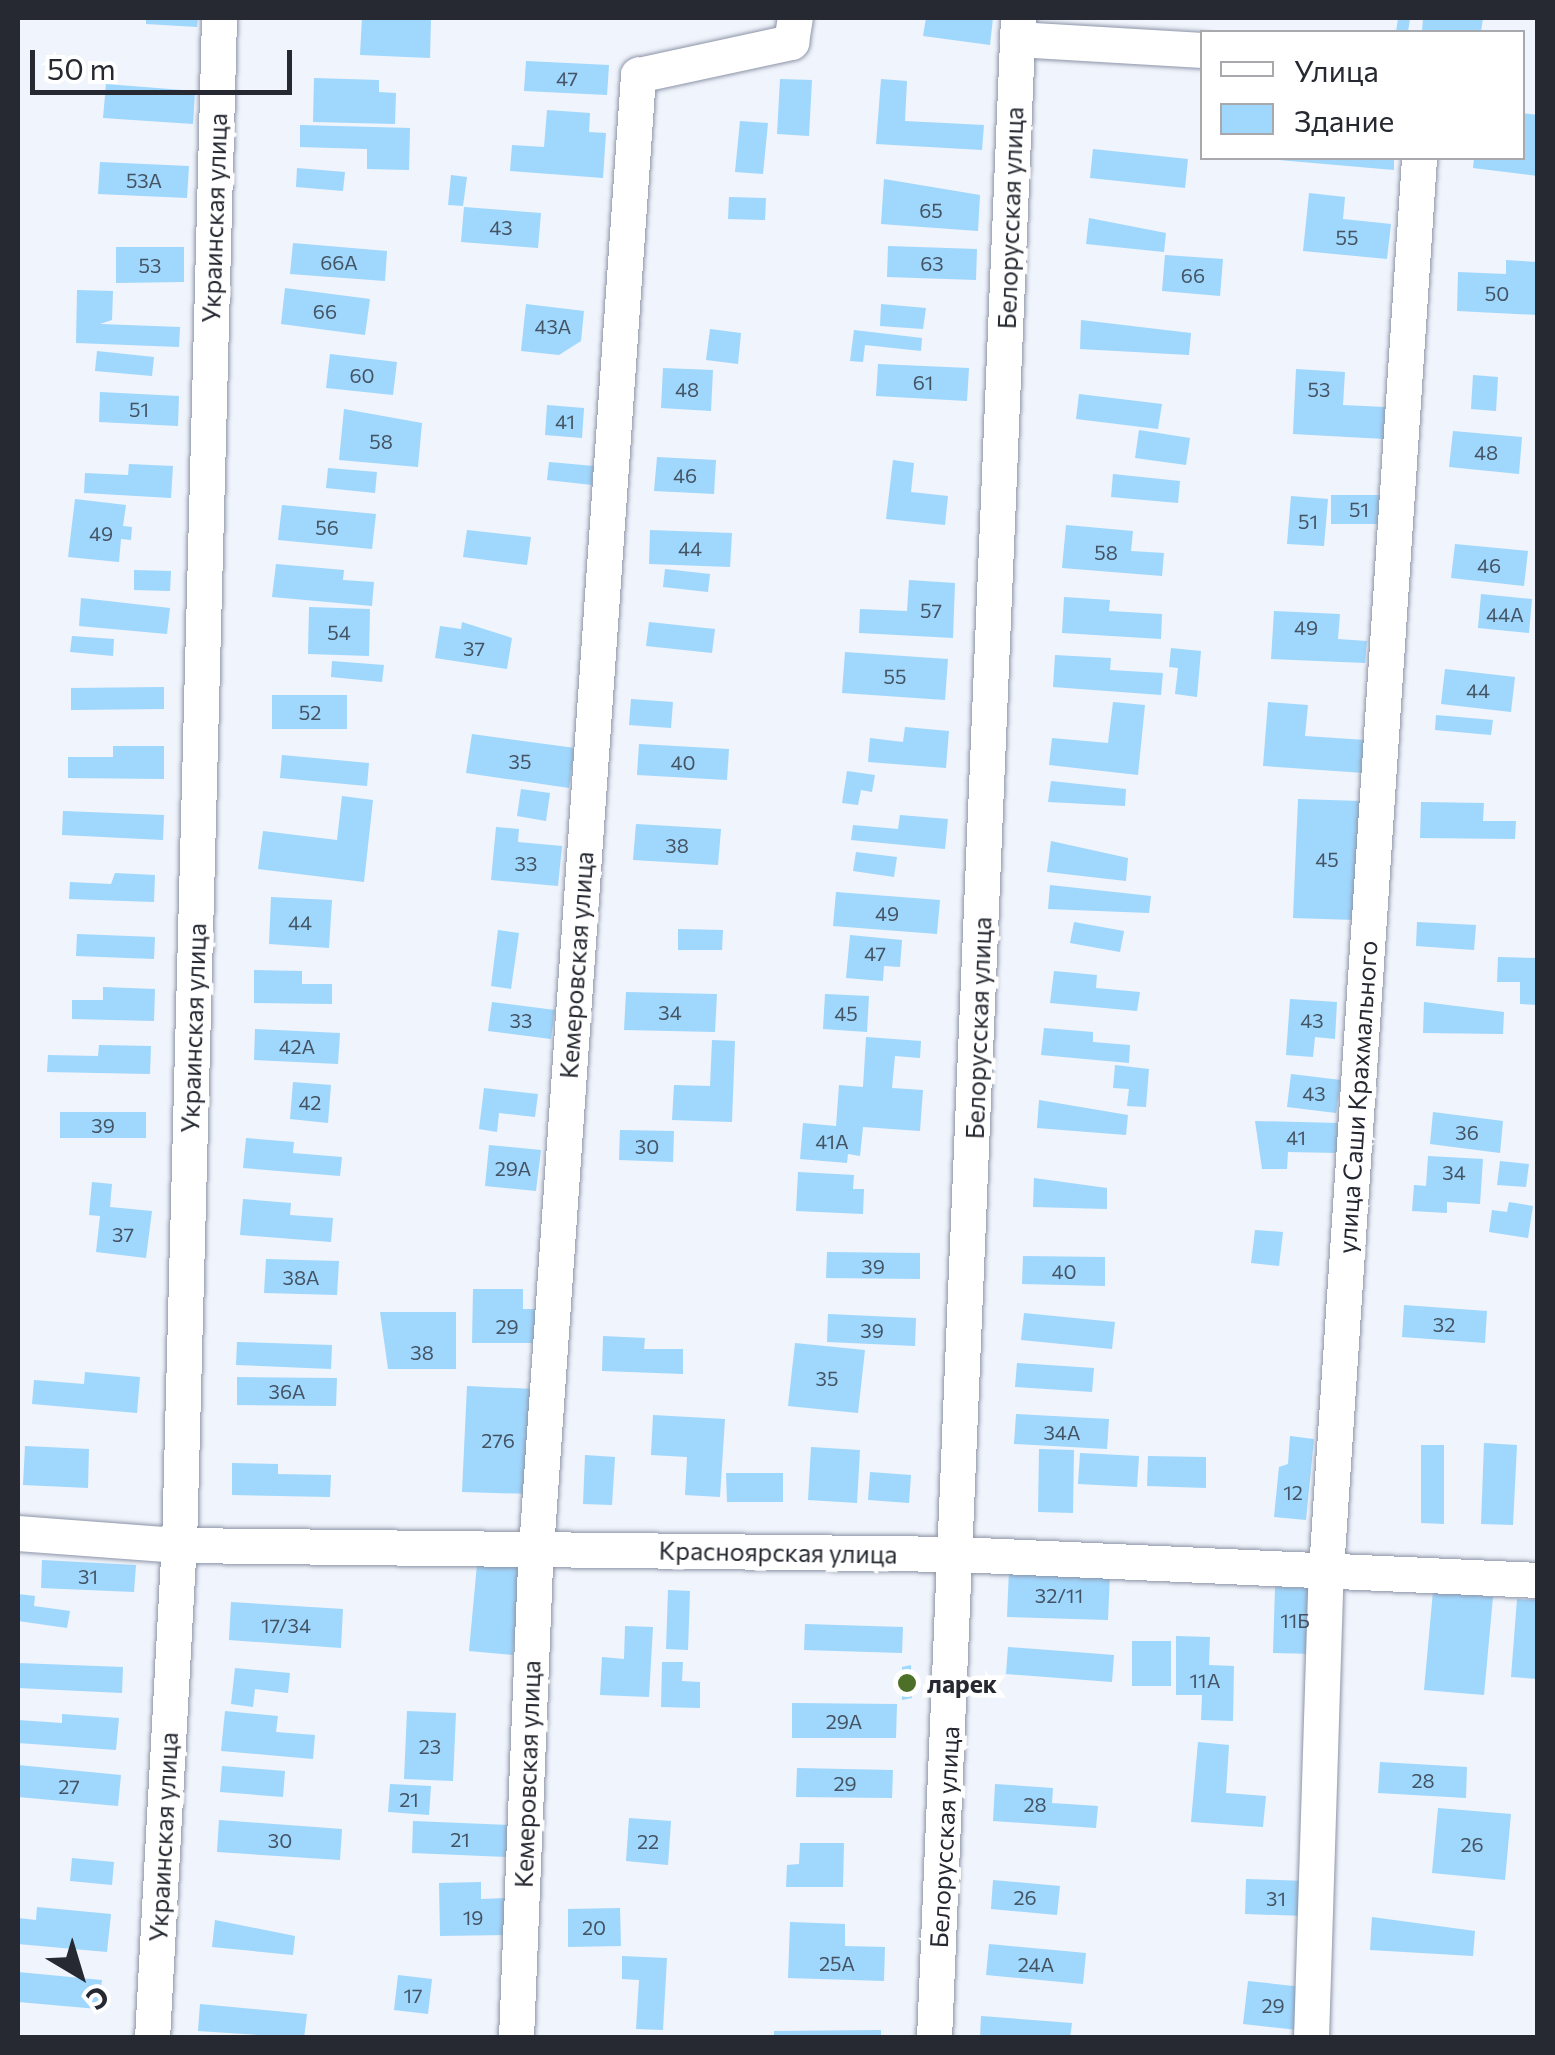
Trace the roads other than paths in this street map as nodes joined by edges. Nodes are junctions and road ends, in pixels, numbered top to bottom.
1 (220, 18) edge
2 (795, 18) edge
3 (1018, 28) edge
4 (1200, 50) edge
5 (1419, 160) edge
6 (18, 1533) edge
7 (179, 1544) junction
8 (536, 1549) junction
9 (958, 1554) junction
10 (1326, 1570) junction
11 (1538, 1580) edge
12 (152, 2038) edge
13 (516, 2038) edge
14 (934, 2038) edge
15 (1311, 2038) edge

1 - 7 street, Украинская улица
2 - 8 street, Кемеровская улица
3 - 4 street
3 - 9 street, Белорусская улица
5 - 10 street, улица Саши Крахмального
6 - 7 street, Красноярская улица
7 - 8 street, Красноярская улица
7 - 12 street, Украинская улица
8 - 9 street, Красноярская улица
8 - 13 street, Кемеровская улица
9 - 10 street, Красноярская улица
9 - 14 street, Белорусская улица
10 - 11 street, Красноярская улица
10 - 15 street, улица Саши Крахмального

